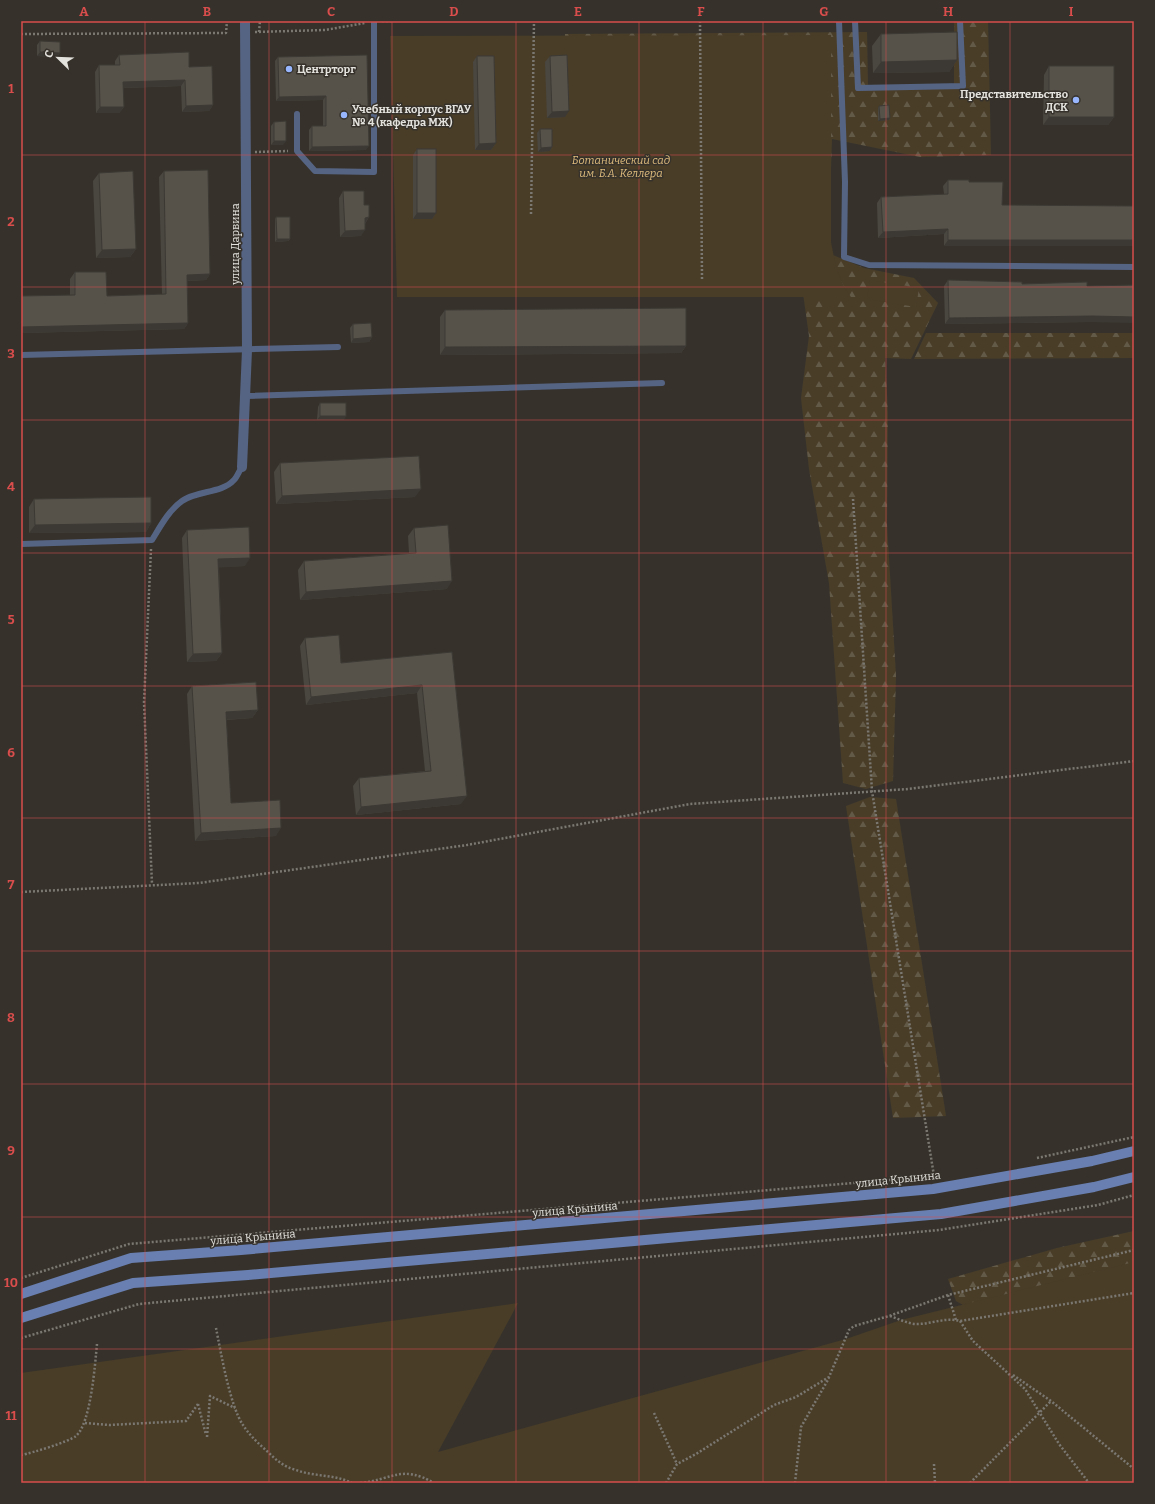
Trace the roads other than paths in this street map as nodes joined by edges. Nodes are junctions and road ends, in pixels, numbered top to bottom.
1 (245, 21) edge
2 (374, 21) edge
3 (839, 21) edge
4 (855, 21) edge
5 (960, 21) edge
6 (298, 114) dead end
7 (1134, 267) edge
8 (338, 347) dead end
9 (246, 350) junction
10 (21, 355) edge
11 (662, 383) dead end
12 (245, 396) junction
13 (242, 467) joint
14 (21, 544) edge
15 (1134, 1151) edge
16 (1134, 1177) edge
17 (21, 1294) edge
18 (21, 1318) edge

1 - 9 street, улица Дарвина
2 - 6 lane
3 - 7 lane
4 - 5 lane
8 - 9 lane
9 - 10 lane
9 - 12 street, улица Дарвина
11 - 12 lane
12 - 13 street, улица Дарвина
13 - 14 lane
15 - 17 main road, улица Крынина
16 - 18 main road

